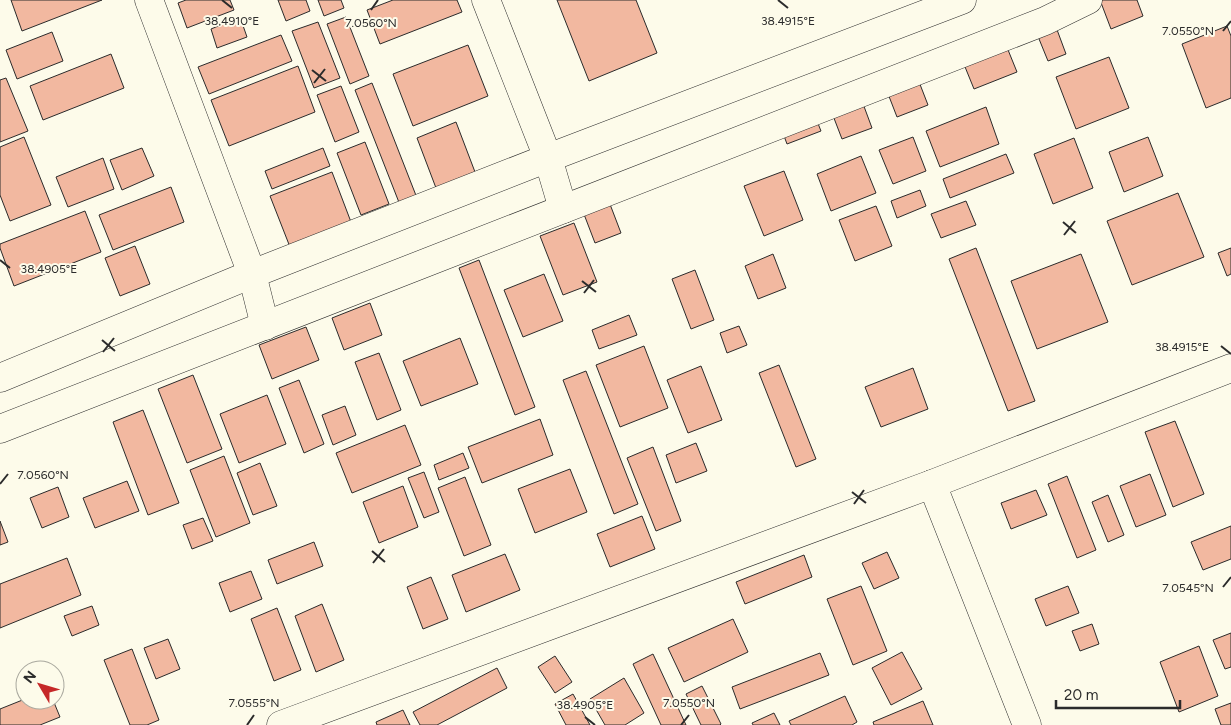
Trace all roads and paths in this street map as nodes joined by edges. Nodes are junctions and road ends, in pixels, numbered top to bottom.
1 (149, 0) edge
2 (486, 0) edge
3 (962, 0) edge
4 (1088, 0) edge
5 (548, 158) junction
6 (564, 209) junction
7 (252, 274) junction
8 (265, 326) junction
9 (1231, 368) edge
10 (0, 378) edge
11 (0, 429) edge
12 (932, 484) junction
13 (296, 722) edge
14 (1027, 725) edge

1 - 7 street
2 - 5 street
3 - 5 street
4 - 6 street
5 - 6 street
5 - 7 street
6 - 8 street
7 - 8 street
7 - 10 street
8 - 11 street
9 - 12 street
12 - 13 street
12 - 14 street

